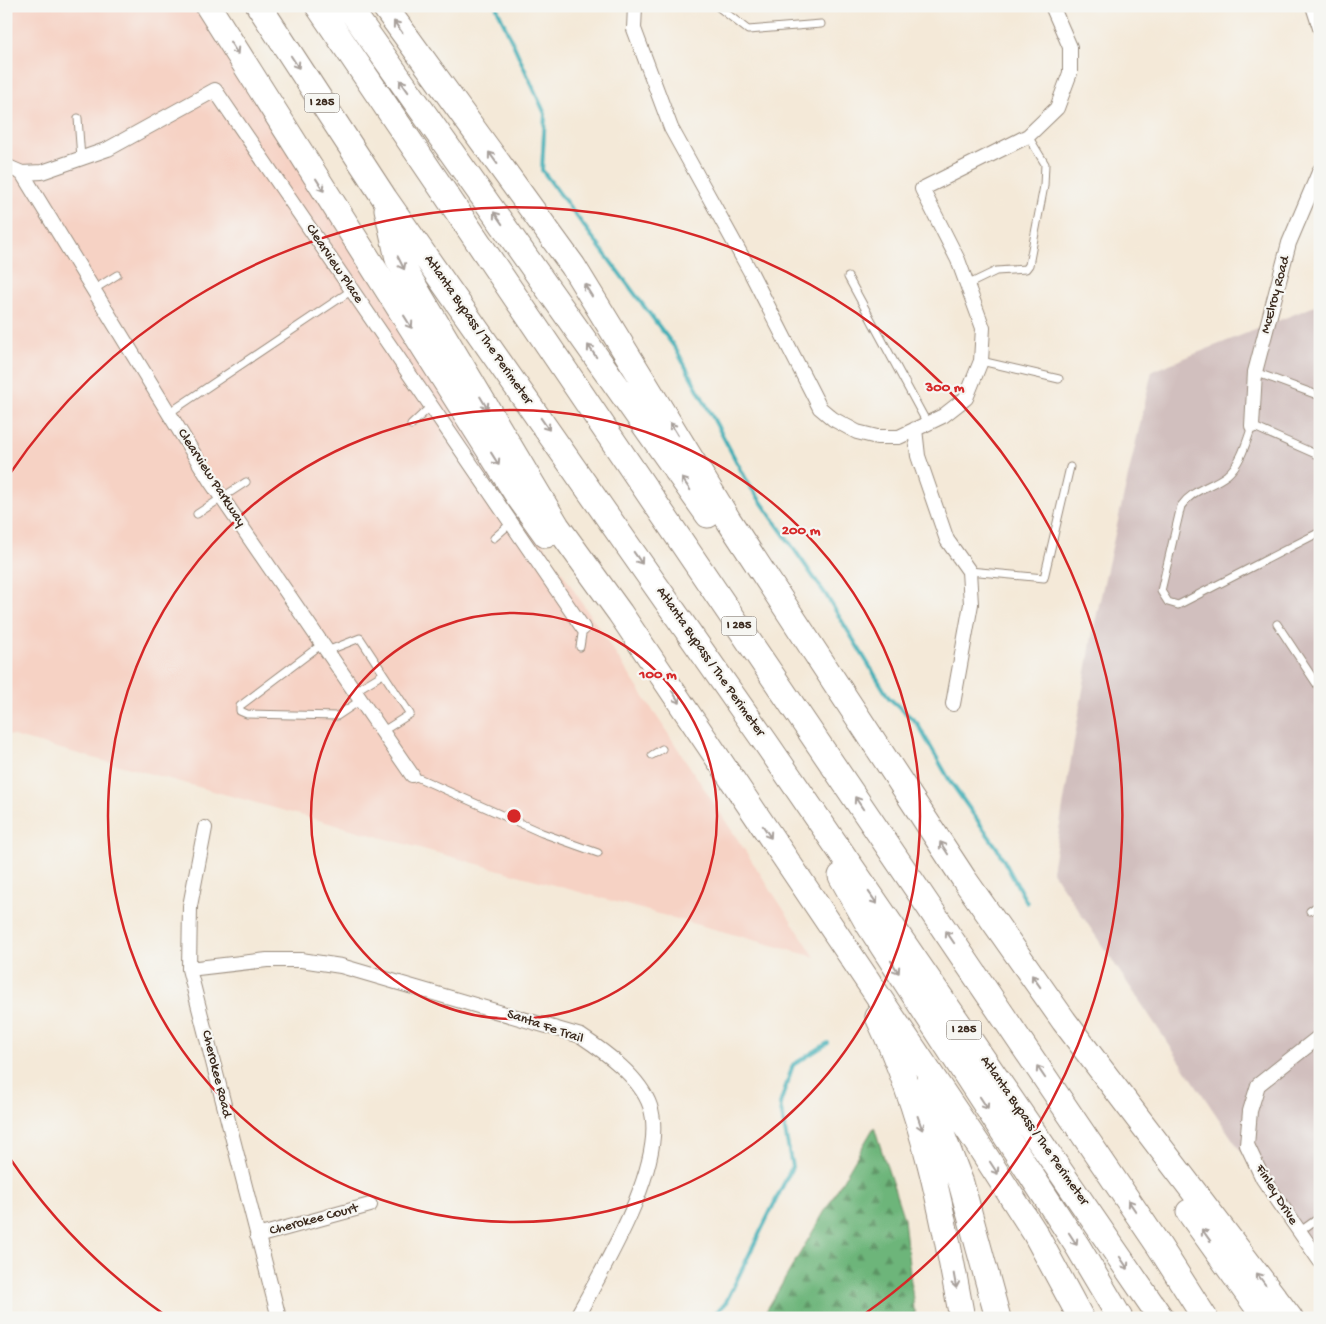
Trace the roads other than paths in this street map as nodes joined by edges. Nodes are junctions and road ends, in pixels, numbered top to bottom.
1 (208, 6) edge
2 (259, 6) edge
3 (318, 6) edge
4 (348, 6) edge
5 (384, 6) edge
6 (635, 6) edge
7 (717, 6) edge
8 (1052, 6) edge
9 (1313, 6) edge
10 (821, 24) dead end
11 (1320, 28) edge
12 (78, 118) dead end
13 (1028, 136) junction
14 (81, 158) junction
15 (6, 166) edge
16 (1320, 170) edge
17 (22, 173) junction
18 (385, 199) junction
19 (117, 275) dead end
20 (848, 276) dead end
21 (967, 285) junction
22 (94, 290) junction
23 (352, 290) junction
24 (981, 361) junction
25 (1255, 372) junction
26 (1059, 378) dead end
27 (1320, 396) edge
28 (431, 406) junction
29 (169, 413) junction
30 (411, 425) dead end
31 (921, 426) junction
32 (1252, 426) junction
33 (1320, 456) edge
34 (1070, 467) dead end
35 (246, 482) dead end
36 (222, 498) junction
37 (197, 514) dead end
38 (511, 523) junction
39 (1320, 532) edge
40 (494, 538) dead end
41 (969, 571) junction
42 (620, 613) junction
43 (1277, 624) dead end
44 (583, 628) joint
45 (325, 647) junction
46 (580, 647) dead end
47 (383, 674) junction
48 (1320, 689) edge
49 (358, 696) junction
50 (953, 704) dead end
51 (383, 732) junction
52 (870, 735) junction
53 (766, 743) junction
54 (662, 749) dead end
55 (652, 755) dead end
56 (412, 775) joint
57 (205, 828) dead end
58 (598, 852) dead end
59 (1320, 904) edge
60 (1310, 911) dead end
61 (836, 934) junction
62 (190, 969) junction
63 (879, 996) junction
64 (1064, 1021) junction
65 (1320, 1036) edge
66 (370, 1205) dead end
67 (1320, 1217) edge
68 (1299, 1232) junction
69 (257, 1236) junction
70 (1159, 1246) junction
71 (1320, 1260) edge
72 (279, 1318) edge
73 (576, 1318) edge
74 (962, 1318) edge
75 (998, 1318) edge
76 (1081, 1318) edge
77 (1120, 1318) edge
78 (1161, 1318) edge
79 (1205, 1318) edge
80 (1213, 1318) edge
81 (1265, 1318) edge
82 (1290, 1318) edge

1 -> 42 highway
2 -> 18 highway, Atlanta Bypass / The Perimeter / I 285
70 -> 3 highway, I 285
52 -> 4 highway
52 -> 5 highway
6 - 31 street
7 - 10 lane
8 - 13 street
9 - 11 street
12 - 14 lane
13 - 21 lane
13 - 21 street
14 - 17 street, Clearview Place
14 - 23 street, Clearview Place
15 - 17 street, Clearview Place
16 - 25 street, McElroy Road
17 - 22 street, Clearview Parkway
18 -> 42 highway
18 -> 53 highway, Atlanta Bypass / The Perimeter / I 285
19 - 22 lane
20 - 31 lane
21 - 24 street
22 - 29 street, Clearview Parkway
23 - 28 street, Clearview Place
23 - 29 lane
24 - 26 lane
24 - 31 street
25 - 27 lane
25 - 32 street, McElroy Road
28 - 30 lane
28 - 38 street, Clearview Place
29 - 36 street, Clearview Parkway
31 - 41 street
32 - 33 lane
32 - 39 lane
34 - 41 lane
35 - 36 lane
36 - 37 lane
36 - 45 street, Clearview Parkway
38 - 40 lane
38 - 44 street, Clearview Place
41 - 50 street
42 -> 61 highway
43 - 48 lane
44 - 46 lane
45 - 47 lane
45 - 49 street, Clearview Parkway
45 - 49 lane
47 - 49 lane
47 - 51 lane
49 - 51 street, Clearview Parkway
51 - 56 street, Clearview Parkway
64 -> 52 highway
53 -> 77 highway
53 -> 78 highway, Atlanta Bypass / The Perimeter / I 285
54 - 55 lane
56 - 58 lane
57 - 62 street, Cherokee Road
59 - 60 lane
61 - 63 highway
61 -> 74 highway
62 - 69 street, Cherokee Road
62 - 73 street, Santa Fe Trail
63 - 75 highway
63 -> 76 highway
81 -> 64 highway
82 -> 64 highway
65 - 68 street, Finley Drive
66 - 69 street, Cherokee Court
67 - 68 lane
68 - 71 street, Finley Drive
69 - 72 street, Cherokee Road
70 - 79 highway, I 285
70 - 80 highway

